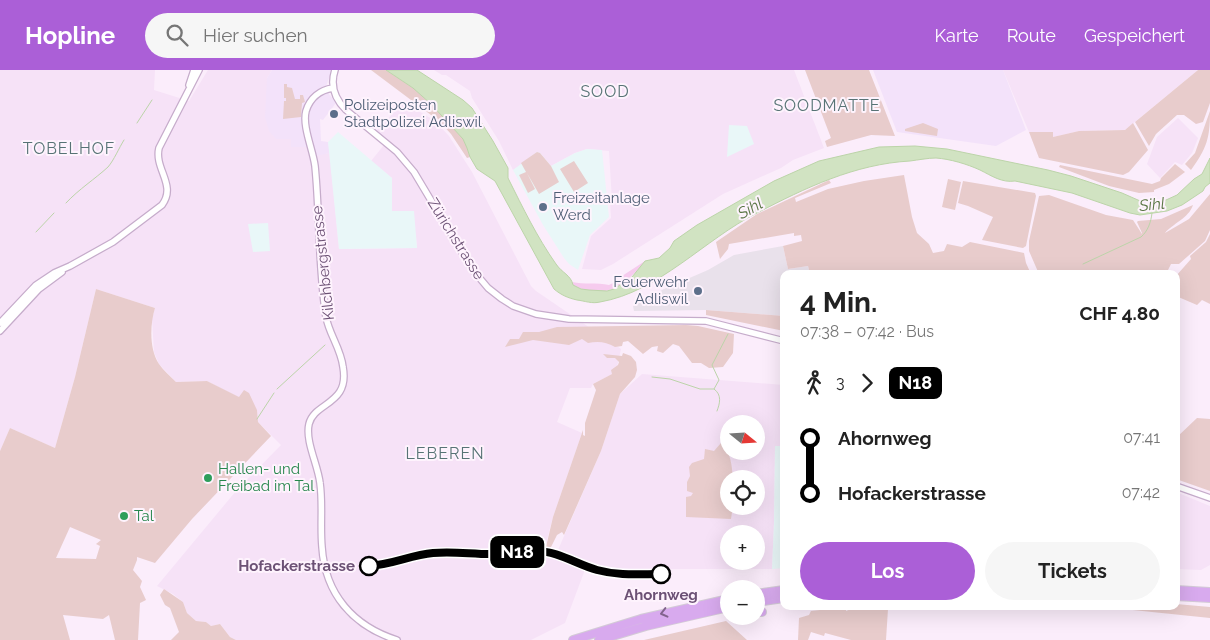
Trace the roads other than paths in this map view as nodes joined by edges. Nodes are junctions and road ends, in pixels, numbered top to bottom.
1 (194, 70) edge
2 (199, 70) edge
3 (335, 70) edge
4 (333, 88) junction
5 (186, 96) junction
6 (38, 287) junction
7 (0, 323) edge
8 (0, 331) edge
9 (780, 340) edge
10 (1180, 487) edge
11 (1210, 498) edge
12 (1180, 590) edge
13 (780, 591) edge
14 (1210, 592) edge
15 (765, 593) edge
16 (1180, 596) edge
17 (1210, 598) edge
18 (780, 599) edge
19 (720, 601) edge
20 (765, 601) edge
21 (720, 610) edge
22 (397, 640) edge
23 (573, 640) edge
24 (599, 640) edge

1 - 5 main road
2 - 5 main road
3 - 4 main road
4 - 9 main road, Zürichstrasse
4 - 22 main road, Kilchbergstrasse
5 - 6 main road
6 - 7 main road
6 - 8 main road
10 - 11 main road
12 - 14 highway
13 - 15 highway
16 - 17 highway
18 - 20 highway
19 -> 23 highway
21 - 24 highway

